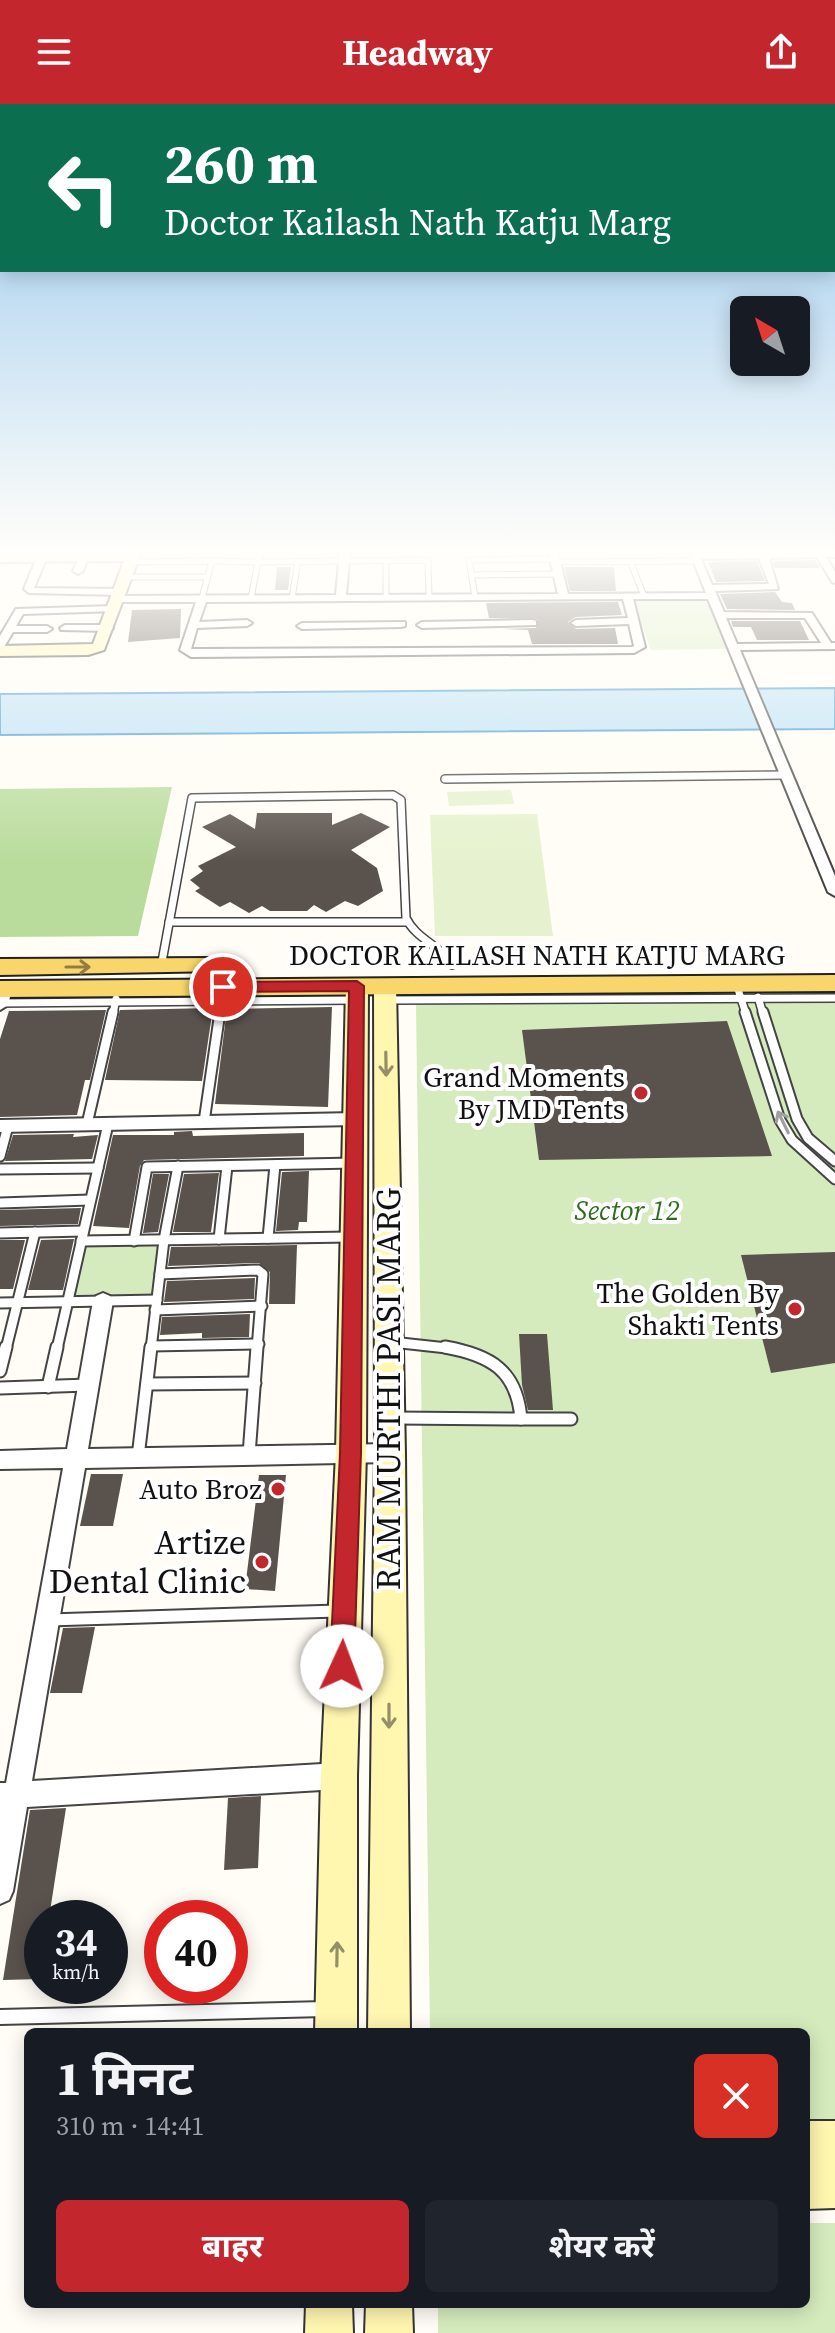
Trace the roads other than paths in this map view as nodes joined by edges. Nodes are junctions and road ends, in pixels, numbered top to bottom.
1 (738, 654) edge
2 (787, 775) junction
3 (445, 779) dead end
4 (835, 892) edge
5 (169, 922) junction
6 (407, 922) junction
7 (835, 963) edge
8 (452, 965) junction
9 (161, 967) junction
10 (666, 974) junction
11 (835, 983) edge
12 (747, 991) junction
13 (1, 993) edge
14 (371, 993) junction
15 (222, 994) junction
16 (117, 995) junction
17 (835, 998) edge
18 (355, 1119) junction
19 (204, 1122) junction
20 (87, 1124) junction
21 (108, 1124) junction
22 (4, 1126) edge
23 (0, 1156) edge
24 (835, 1161) edge
25 (354, 1163) junction
26 (275, 1165) junction
27 (178, 1166) junction
28 (227, 1166) junction
29 (98, 1168) junction
30 (0, 1169) edge
31 (835, 1179) edge
32 (90, 1200) junction
33 (0, 1203) edge
34 (35, 1232) junction
35 (0, 1233) edge
36 (82, 1236) junction
37 (353, 1237) junction
38 (268, 1238) junction
39 (219, 1239) junction
40 (164, 1240) junction
41 (134, 1241) junction
42 (160, 1274) junction
43 (103, 1301) junction
44 (67, 1302) junction
45 (0, 1303) edge
46 (17, 1303) junction
47 (156, 1305) junction
48 (262, 1306) junction
49 (388, 1342) junction
50 (259, 1344) junction
51 (151, 1346) junction
52 (0, 1371) edge
53 (255, 1383) junction
54 (147, 1384) junction
55 (88, 1385) junction
56 (48, 1387) junction
57 (0, 1388) edge
58 (389, 1418) junction
59 (521, 1419) junction
60 (571, 1419) dead end
61 (351, 1453) junction
62 (390, 1453) junction
63 (249, 1455) junction
64 (138, 1457) junction
65 (75, 1458) junction
66 (0, 1460) edge
67 (344, 1611) junction
68 (49, 1620) junction
69 (339, 1776) junction
70 (8, 1796) edge
71 (0, 1891) edge
72 (0, 2017) edge
73 (336, 2020) edge
74 (389, 2028) edge
75 (810, 2143) edge
76 (835, 2143) edge
77 (835, 2186) edge
78 (810, 2187) edge
79 (329, 2308) edge
80 (389, 2308) edge
81 (329, 2333) edge
82 (389, 2333) edge

1 - 2 street
2 - 3 lane
2 - 4 street
5 - 6 lane
5 - 6 lane
5 - 9 lane
6 - 8 lane
7 - 10 main road, DOCTOR KAILASH NATH KATJU MARG
8 - 9 main road, DOCTOR KAILASH NATH KATJU MARG
8 - 10 main road, DOCTOR KAILASH NATH KATJU MARG
13 -> 9 main road, DOCTOR KAILASH NATH KATJU MARG
10 - 12 main road, DOCTOR KAILASH NATH KATJU MARG
10 - 14 main road, DOCTOR KAILASH NATH KATJU MARG
11 - 12 main road, DOCTOR KAILASH NATH KATJU MARG
12 - 14 lane
12 - 17 lane
12 - 24 lane
31 -> 12 lane
13 - 16 main road, DOCTOR KAILASH NATH KATJU MARG
14 - 15 main road, DOCTOR KAILASH NATH KATJU MARG
14 - 18 street, RAM MURTHI PASI MARG
14 -> 49 street, RAM MURTHI PASI MARG
15 - 16 main road, DOCTOR KAILASH NATH KATJU MARG
15 - 19 lane
16 - 20 lane
18 - 19 street
18 - 25 street, RAM MURTHI PASI MARG
19 - 21 street
20 - 21 street
20 - 22 street
21 - 29 lane
22 - 23 lane
25 - 26 lane
25 - 37 street, RAM MURTHI PASI MARG
26 - 28 lane
26 - 38 lane
27 - 28 lane
27 - 40 lane
27 - 41 lane
28 - 39 lane
29 - 30 lane
29 - 32 lane
32 - 33 lane
32 - 36 lane
34 - 35 lane
34 - 36 lane
34 - 46 lane
36 - 41 lane
36 - 44 lane
37 - 38 lane
37 - 61 street, RAM MURTHI PASI MARG
38 - 39 lane
39 - 40 lane
40 - 41 lane
40 - 42 lane
42 - 47 lane
42 - 48 lane
43 - 44 lane
43 - 47 lane
43 - 55 street
44 - 46 lane
44 - 56 lane
45 - 46 lane
46 - 52 lane
47 - 48 lane
47 - 51 lane
48 - 50 lane
49 - 58 street, RAM MURTHI PASI MARG
49 - 59 lane
50 - 51 lane
50 - 53 lane
51 - 54 lane
53 - 54 lane
53 - 63 lane
54 - 64 lane
55 - 56 lane
55 - 65 street
56 - 57 lane
58 - 59 lane
58 - 62 street, RAM MURTHI PASI MARG
59 - 60 lane
61 - 62 street
61 - 63 street
61 - 67 street, RAM MURTHI PASI MARG
62 -> 74 street, RAM MURTHI PASI MARG
63 - 64 street
64 - 65 street
65 - 66 street
65 - 68 street
67 - 68 lane
67 - 69 street, RAM MURTHI PASI MARG
68 - 70 street
69 - 70 street
73 -> 69 street, RAM MURTHI PASI MARG
70 - 71 street
72 - 73 lane
75 - 76 street
77 - 78 street
79 - 81 street
80 - 82 street

